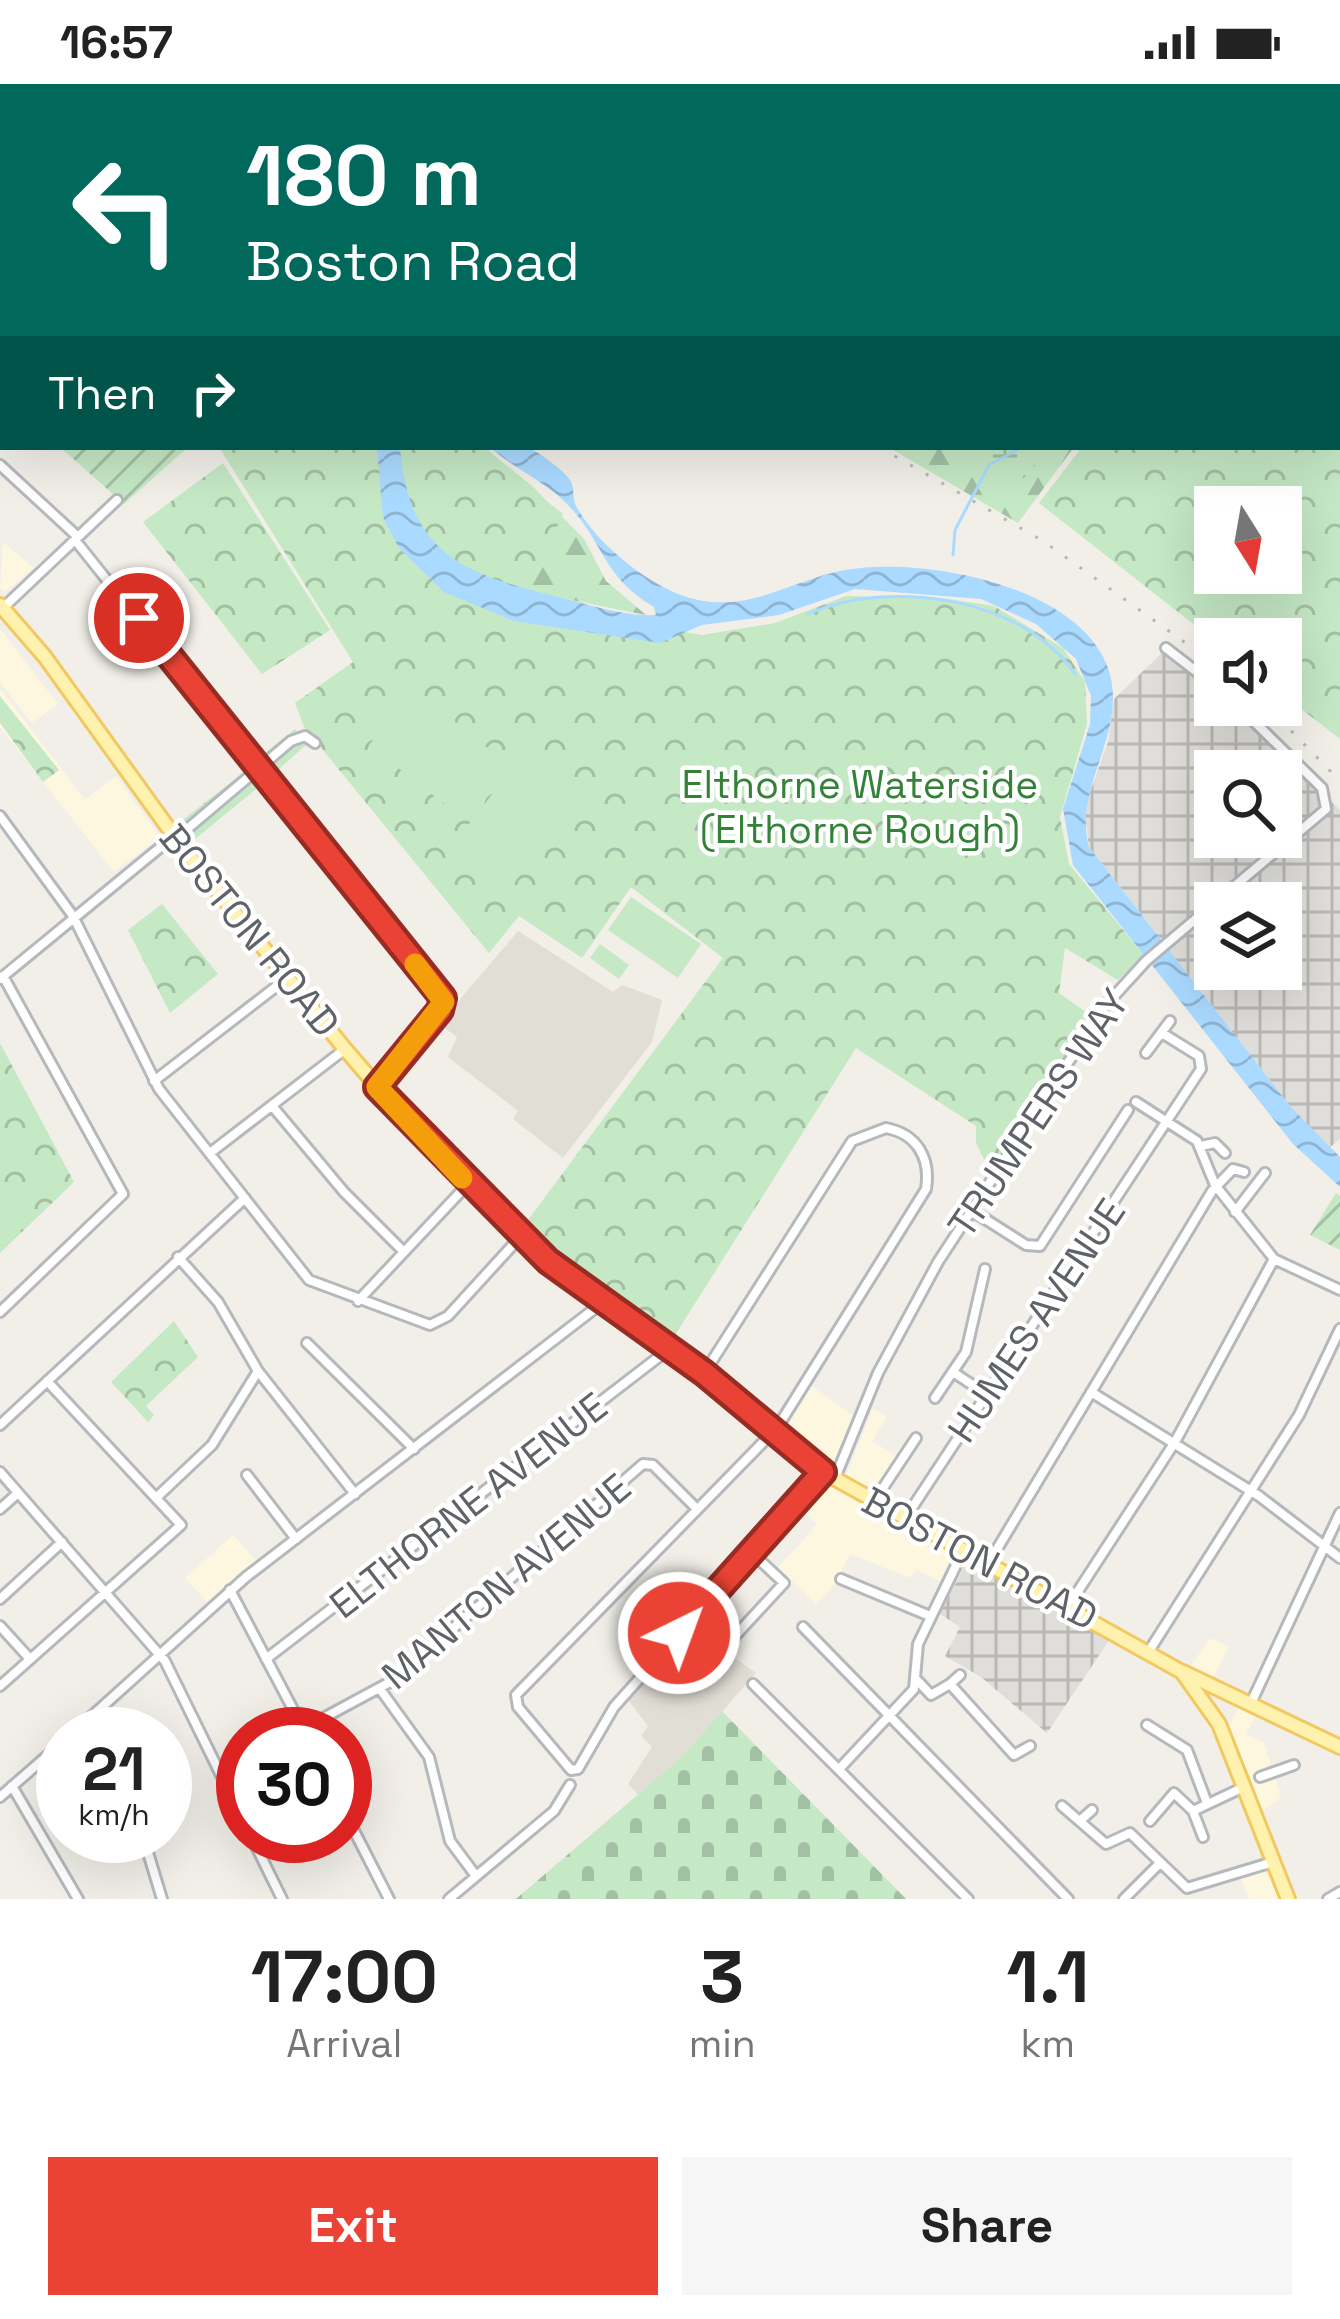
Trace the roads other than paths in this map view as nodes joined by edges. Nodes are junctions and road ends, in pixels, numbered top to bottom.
1 (0, 465) edge
2 (118, 500) dead end
3 (77, 539) junction
4 (2, 606) edge
5 (1166, 648) dead end
6 (1194, 670) edge
7 (1259, 726) edge
8 (315, 743) dead end
9 (262, 771) junction
10 (0, 816) edge
11 (180, 833) junction
12 (73, 916) junction
13 (2, 978) edge
14 (287, 978) junction
15 (1170, 1021) dead end
16 (1162, 1033) junction
17 (345, 1049) junction
18 (1146, 1053) dead end
19 (154, 1081) junction
20 (377, 1087) junction
21 (1136, 1102) dead end
22 (273, 1107) junction
23 (1128, 1110) dead end
24 (1168, 1121) junction
25 (1201, 1146) junction
26 (210, 1153) junction
27 (1225, 1153) dead end
28 (1244, 1172) dead end
29 (1264, 1172) dead end
30 (468, 1184) junction
31 (1215, 1185) junction
32 (244, 1198) junction
33 (971, 1210) junction
34 (1235, 1212) junction
35 (522, 1235) junction
36 (403, 1251) junction
37 (178, 1257) junction
38 (1274, 1259) junction
39 (985, 1269) dead end
40 (1340, 1290) edge
41 (358, 1301) junction
42 (602, 1303) junction
43 (0, 1312) edge
44 (1340, 1329) edge
45 (307, 1342) dead end
46 (669, 1349) junction
47 (258, 1370) junction
48 (953, 1372) junction
49 (704, 1373) junction
50 (47, 1381) junction
51 (1090, 1392) junction
52 (986, 1394) junction
53 (935, 1398) dead end
54 (0, 1425) edge
55 (772, 1432) junction
56 (916, 1438) dead end
57 (1175, 1442) junction
58 (414, 1449) junction
59 (0, 1472) edge
60 (247, 1474) dead end
61 (829, 1476) junction
62 (1252, 1492) junction
63 (18, 1493) junction
64 (356, 1495) junction
65 (157, 1497) junction
66 (874, 1501) junction
67 (0, 1509) edge
68 (697, 1509) junction
69 (1340, 1513) edge
70 (905, 1518) junction
71 (296, 1539) junction
72 (62, 1542) junction
73 (1323, 1548) junction
74 (963, 1551) junction
75 (752, 1552) junction
76 (1340, 1558) edge
77 (988, 1564) junction
78 (841, 1579) dead end
79 (230, 1590) junction
80 (106, 1591) junction
81 (0, 1599) edge
82 (1069, 1605) junction
83 (930, 1616) junction
84 (0, 1626) edge
85 (803, 1627) dead end
86 (735, 1636) dead end
87 (1149, 1651) junction
88 (160, 1655) junction
89 (30, 1659) junction
90 (266, 1659) junction
91 (1182, 1672) junction
92 (960, 1675) dead end
93 (916, 1679) junction
94 (753, 1684) dead end
95 (950, 1684) junction
96 (0, 1687) edge
97 (380, 1690) junction
98 (1244, 1700) junction
99 (103, 1707) edge
100 (291, 1707) edge
101 (348, 1707) edge
102 (892, 1714) junction
103 (1147, 1724) dead end
104 (1219, 1724) junction
105 (1030, 1746) dead end
106 (1340, 1747) edge
107 (36, 1765) edge
108 (1294, 1765) dead end
109 (216, 1766) edge
110 (841, 1767) junction
111 (1249, 1782) junction
112 (570, 1785) dead end
113 (12, 1786) junction
114 (0, 1797) edge
115 (1207, 1803) junction
116 (1062, 1806) dead end
117 (1091, 1810) dead end
118 (1192, 1811) junction
119 (1082, 1819) junction
120 (1150, 1821) dead end
121 (1203, 1837) dead end
122 (1273, 1862) junction
123 (151, 1863) edge
124 (264, 1863) edge
125 (370, 1863) edge
126 (1159, 1864) junction
127 (476, 1876) junction
128 (1340, 1892) edge
129 (78, 1899) edge
130 (162, 1899) edge
131 (282, 1899) edge
132 (388, 1899) edge
133 (449, 1899) edge
134 (968, 1899) edge
135 (1068, 1899) edge
136 (1124, 1899) edge
137 (1288, 1899) edge
138 (1328, 1899) edge

1 - 3 street
2 - 3 street
3 - 4 street
3 - 9 street
4 - 11 main road, BOSTON ROAD
5 - 6 street
7 - 33 street, TRUMPERS WAY
8 - 9 street
9 - 11 street
9 - 20 street
10 - 12 street
11 - 12 street
11 - 14 main road, BOSTON ROAD
12 - 13 street
12 - 19 street
13 - 43 street
14 - 17 main road, BOSTON ROAD
14 - 19 street
15 - 16 street
16 - 18 street
16 - 24 street, HUMES AVENUE
17 - 20 main road, BOSTON ROAD
17 - 22 street
19 - 26 street
20 - 30 main road, BOSTON ROAD
21 - 24 street
22 - 26 street
22 - 36 street
23 - 33 street
24 - 25 street
24 - 52 street, HUMES AVENUE
25 - 27 street
25 - 31 street
26 - 32 street
28 - 31 street
29 - 34 street
30 - 35 main road, BOSTON ROAD
30 - 36 street
31 - 34 street
31 - 51 street
32 - 37 street
32 - 41 street
33 - 61 street, TRUMPERS WAY
34 - 38 street
35 - 41 street
35 - 42 main road, BOSTON ROAD
36 - 41 street
37 - 47 street
37 - 50 street
38 - 40 street
38 - 57 street
39 - 48 street
42 - 46 main road, BOSTON ROAD
42 - 58 street
44 - 62 street
45 - 58 street
46 - 49 main road, BOSTON ROAD
46 - 90 street, ELTHORNE AVENUE
47 - 64 street
47 - 65 street
48 - 52 street
48 - 53 street
49 - 55 main road, BOSTON ROAD
49 - 55 street
50 - 54 street
50 - 65 street
51 - 57 street
51 - 77 street
52 - 70 street, HUMES AVENUE
55 - 61 main road, BOSTON ROAD
55 - 68 street
56 - 66 street
57 - 62 street
57 - 82 street
58 - 64 street
59 - 63 street
60 - 71 street
61 - 66 main road, BOSTON ROAD
61 - 75 street, TRUMPERS WAY
62 - 73 street
62 - 87 street
63 - 67 street
63 - 72 street
64 - 71 street
65 - 80 street
66 - 70 main road, BOSTON ROAD
68 - 75 street, TRUMPERS WAY
68 - 97 street, MANTON AVENUE
69 - 73 street
70 - 74 main road, BOSTON ROAD
71 - 79 street
72 - 80 street
72 - 81 street
73 - 76 street
73 - 98 street
74 - 77 main road, BOSTON ROAD
74 - 83 street
75 - 86 street
77 - 82 main road, BOSTON ROAD
78 - 83 street
79 - 88 street
79 - 90 street
80 - 88 street
80 - 89 street
82 - 87 main road, BOSTON ROAD
83 - 93 street
84 - 89 street
85 - 102 street
87 - 91 main road, BOSTON ROAD
88 - 99 street
88 - 109 street
89 - 96 street
90 - 100 street
91 - 98 main road, BOSTON ROAD
91 - 104 main road, BOSTON ROAD
92 - 95 street
93 - 95 street
93 - 102 street
94 - 110 street
95 - 105 street
97 - 101 street, MANTON AVENUE
97 - 127 street
98 - 104 main road
98 - 106 main road, BOSTON ROAD
102 - 110 street
102 - 135 street
103 - 115 street
104 - 111 main road, BOSTON ROAD
107 - 113 street
108 - 111 street
110 - 134 street
111 - 115 street
111 - 122 main road, BOSTON ROAD
112 - 127 street
113 - 114 street
113 - 129 street
115 - 118 street
116 - 119 street
117 - 119 street
118 - 120 street
118 - 121 street
119 - 126 street
122 - 126 street
122 - 137 main road, BOSTON ROAD
123 - 130 street
124 - 131 street
125 - 132 street
126 - 136 street
127 - 133 street
128 - 138 street

